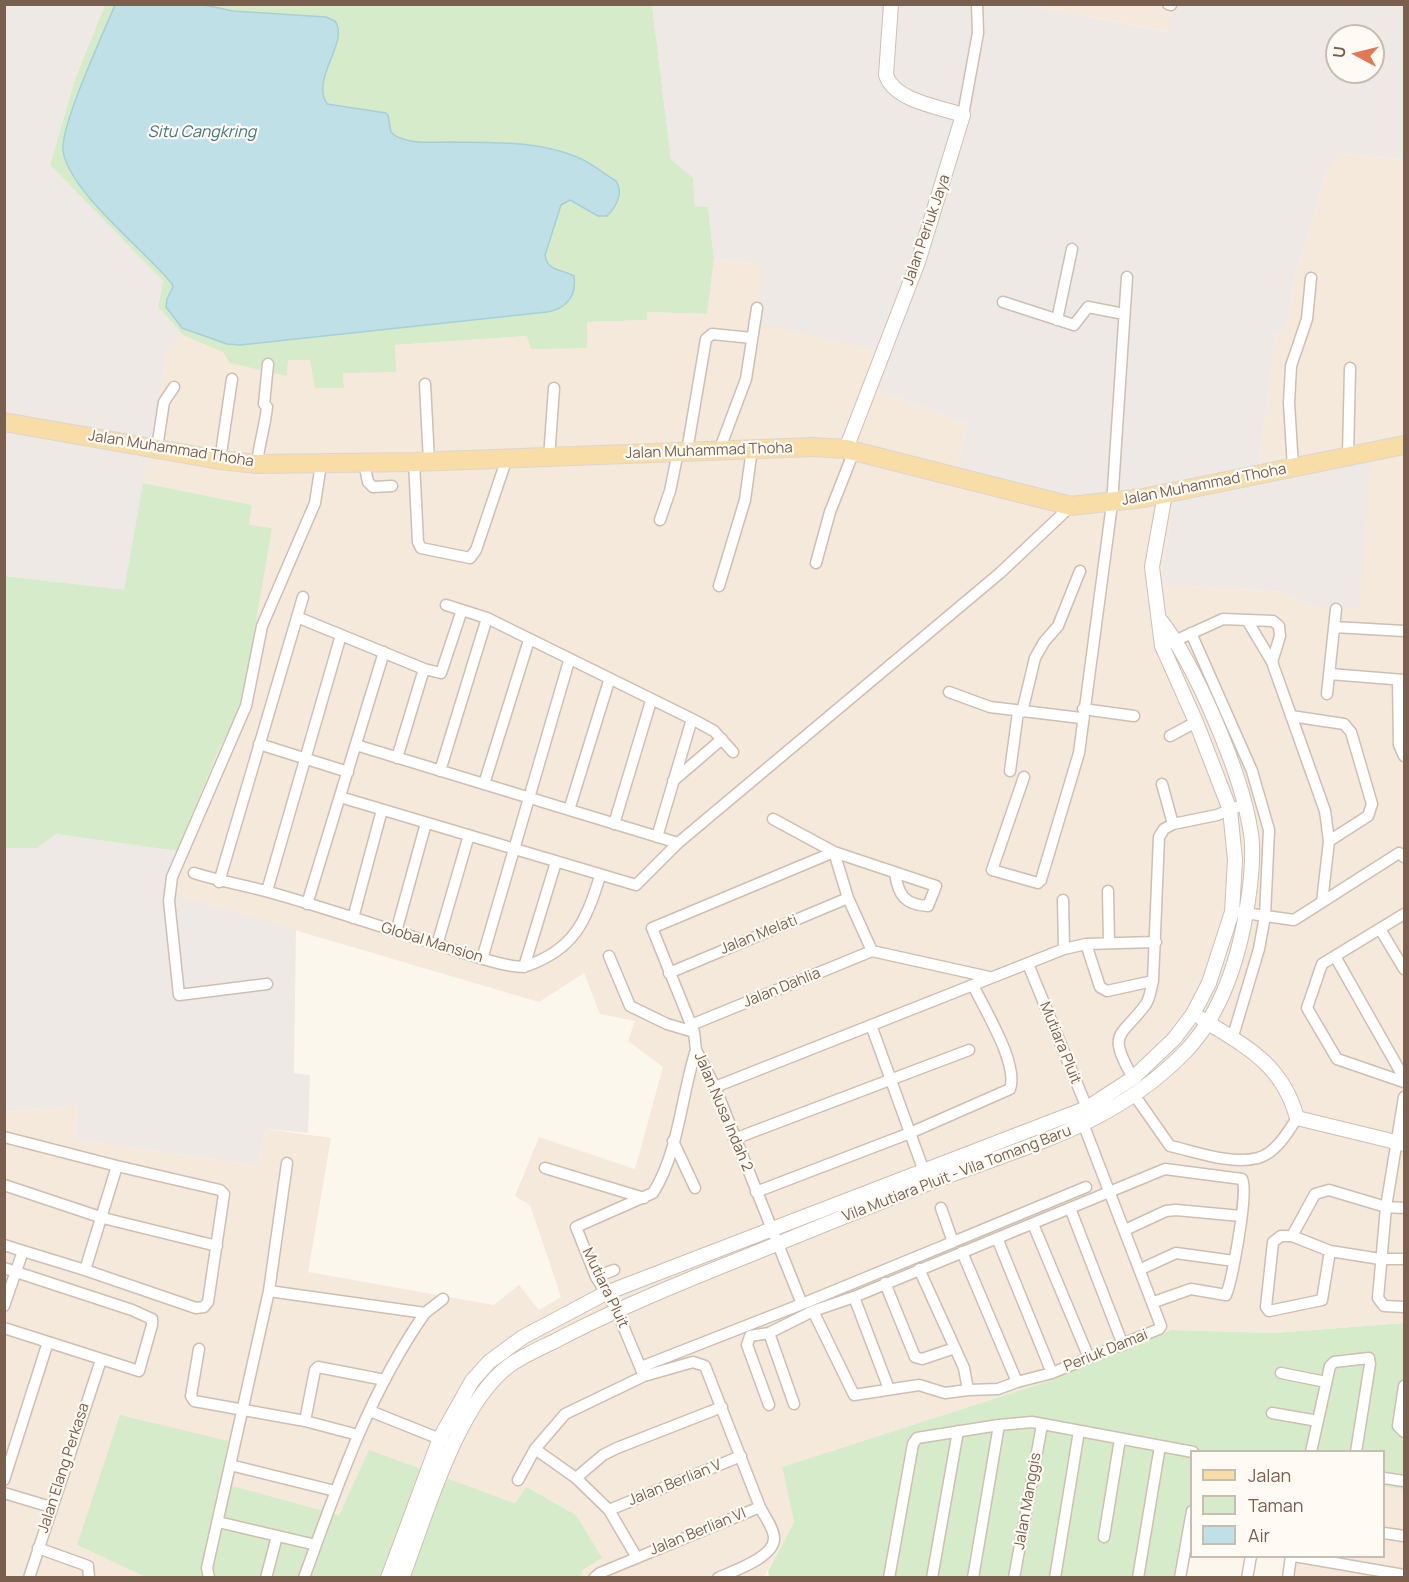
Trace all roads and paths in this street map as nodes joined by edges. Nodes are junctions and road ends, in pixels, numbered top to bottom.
1 (891, 4) edge
2 (977, 4) edge
3 (963, 115) junction
4 (1072, 249) dead end
5 (1127, 277) dead end
6 (1311, 278) dead end
7 (1003, 302) dead end
8 (757, 308) dead end
9 (1124, 314) junction
10 (1057, 320) junction
11 (752, 338) junction
12 (268, 364) dead end
13 (1350, 368) dead end
14 (232, 379) dead end
15 (425, 384) dead end
16 (174, 387) dead end
17 (554, 388) dead end
18 (4, 422) edge
19 (1404, 445) edge
20 (156, 448) junction
21 (752, 449) junction
22 (850, 450) junction
23 (719, 451) junction
24 (682, 452) junction
25 (1348, 456) junction
26 (507, 458) junction
27 (549, 458) junction
28 (220, 460) junction
29 (422, 462) junction
30 (364, 463) junction
31 (257, 464) junction
32 (321, 464) junction
33 (1293, 467) junction
34 (392, 486) dead end
35 (1165, 494) junction
36 (1112, 504) junction
37 (1071, 506) junction
38 (660, 520) dead end
39 (816, 563) dead end
40 (1080, 571) dead end
41 (719, 586) dead end
42 (303, 597) dead end
43 (446, 605) dead end
44 (1336, 609) dead end
45 (462, 610) junction
46 (297, 616) junction
47 (487, 618) junction
48 (1247, 620) junction
49 (1161, 621) junction
50 (1334, 627) junction
51 (1404, 631) edge
52 (1191, 633) junction
53 (341, 635) junction
54 (529, 640) junction
55 (1176, 640) junction
56 (1162, 646) junction
57 (384, 652) junction
58 (569, 661) junction
59 (1272, 662) junction
60 (424, 669) junction
61 (1330, 674) junction
62 (1401, 680) edge
63 (609, 681) junction
64 (949, 692) dead end
65 (1327, 694) dead end
66 (651, 701) junction
67 (1020, 712) junction
68 (1082, 713) junction
69 (1134, 716) dead end
70 (1291, 716) junction
71 (692, 719) junction
72 (1196, 722) junction
73 (1235, 730) junction
74 (1170, 736) dead end
75 (1220, 736) junction
76 (722, 739) junction
77 (259, 744) junction
78 (356, 745) junction
79 (732, 752) dead end
80 (1404, 756) edge
81 (304, 758) junction
82 (397, 758) junction
83 (440, 771) junction
84 (1010, 771) dead end
85 (348, 772) junction
86 (1024, 777) dead end
87 (673, 781) junction
88 (484, 784) junction
89 (1162, 784) dead end
90 (340, 797) junction
91 (528, 798) junction
92 (1245, 804) junction
93 (382, 810) junction
94 (569, 810) junction
95 (1230, 810) junction
96 (773, 819) dead end
97 (426, 823) junction
98 (614, 824) junction
99 (1173, 824) junction
100 (1269, 830) junction
101 (1251, 832) junction
102 (469, 835) junction
103 (657, 837) junction
104 (1329, 841) junction
105 (678, 843) junction
106 (513, 848) junction
107 (834, 852) junction
108 (1404, 857) edge
109 (556, 862) junction
110 (194, 873) dead end
111 (895, 873) dead end
112 (600, 876) junction
113 (219, 882) junction
114 (267, 891) junction
115 (1108, 891) dead end
116 (848, 898) junction
117 (1062, 900) dead end
118 (1322, 902) junction
119 (307, 903) junction
120 (1232, 912) junction
121 (1247, 913) junction
122 (1404, 914) edge
123 (1264, 916) junction
124 (353, 918) junction
125 (1380, 929) junction
126 (396, 932) junction
127 (1156, 942) junction
128 (1109, 943) junction
129 (1086, 944) junction
130 (437, 945) junction
131 (1064, 949) junction
132 (872, 951) junction
133 (609, 956) dead end
134 (1336, 958) junction
135 (483, 959) junction
136 (1028, 964) junction
137 (524, 967) junction
138 (1404, 969) edge
139 (669, 973) junction
140 (989, 977) junction
141 (1153, 981) junction
142 (267, 984) dead end
143 (973, 985) junction
144 (1193, 1014) junction
145 (1208, 1023) junction
146 (871, 1025) junction
147 (693, 1029) junction
148 (1233, 1036) junction
149 (696, 1050) junction
150 (969, 1050) dead end
151 (1133, 1078) junction
152 (891, 1080) junction
153 (1404, 1080) edge
154 (715, 1087) junction
155 (1135, 1096) junction
156 (1404, 1097) edge
157 (1087, 1108) junction
158 (1297, 1118) junction
159 (1088, 1123) junction
160 (910, 1133) junction
161 (4, 1137) edge
162 (734, 1139) junction
163 (673, 1141) junction
164 (1400, 1144) edge
165 (287, 1163) dead end
166 (117, 1166) junction
167 (545, 1167) dead end
168 (923, 1169) junction
169 (929, 1183) junction
170 (4, 1185) edge
171 (1086, 1187) dead end
172 (695, 1188) dead end
173 (1110, 1191) junction
174 (756, 1192) junction
175 (644, 1198) junction
176 (1386, 1207) junction
177 (941, 1208) dead end
178 (1070, 1208) junction
179 (1404, 1208) edge
180 (1241, 1216) junction
181 (103, 1218) junction
182 (1033, 1224) junction
183 (773, 1230) junction
184 (1125, 1230) junction
185 (1292, 1236) junction
186 (998, 1238) junction
187 (953, 1242) junction
188 (779, 1244) junction
189 (4, 1245) edge
190 (217, 1246) junction
191 (22, 1251) junction
192 (1330, 1251) junction
193 (962, 1252) junction
194 (1380, 1258) junction
195 (1404, 1259) edge
196 (1234, 1261) junction
197 (4, 1268) edge
198 (919, 1269) junction
199 (1140, 1269) junction
200 (85, 1270) junction
201 (614, 1270) dead end
202 (16, 1272) junction
203 (596, 1277) junction
204 (885, 1283) junction
205 (269, 1291) junction
206 (606, 1293) junction
207 (854, 1297) junction
208 (443, 1299) dead end
209 (1154, 1302) junction
210 (802, 1304) junction
211 (4, 1306) edge
212 (1404, 1307) edge
213 (616, 1309) junction
214 (813, 1311) junction
215 (425, 1313) junction
216 (4, 1328) edge
217 (769, 1333) junction
218 (48, 1342) junction
219 (1123, 1345) junction
220 (955, 1348) junction
221 (199, 1349) dead end
222 (1089, 1358) junction
223 (101, 1360) junction
224 (643, 1371) junction
225 (1052, 1373) junction
226 (1281, 1373) dead end
227 (385, 1380) junction
228 (472, 1381) junction
229 (1017, 1382) junction
230 (1326, 1383) junction
231 (1404, 1386) edge
232 (484, 1389) junction
233 (889, 1389) junction
234 (968, 1390) junction
235 (794, 1404) dead end
236 (769, 1405) dead end
237 (722, 1407) junction
238 (243, 1409) junction
239 (370, 1411) junction
240 (1272, 1413) dead end
241 (305, 1421) junction
242 (1318, 1421) junction
243 (999, 1425) junction
244 (1042, 1425) junction
245 (958, 1431) junction
246 (1079, 1431) junction
247 (1404, 1432) edge
248 (358, 1435) junction
249 (440, 1438) junction
250 (1120, 1439) junction
251 (454, 1446) junction
252 (1160, 1446) junction
253 (535, 1449) junction
254 (1311, 1450) edge
255 (1356, 1450) edge
256 (1190, 1451) edge
257 (741, 1456) junction
258 (230, 1465) junction
259 (438, 1468) junction
260 (576, 1478) junction
261 (1385, 1478) edge
262 (518, 1479) dead end
263 (4, 1480) edge
264 (1404, 1481) edge
265 (335, 1491) junction
266 (4, 1492) edge
267 (51, 1507) junction
268 (760, 1508) junction
269 (609, 1510) junction
270 (1190, 1517) edge
271 (218, 1522) junction
272 (1385, 1533) edge
273 (277, 1536) junction
274 (1404, 1536) edge
275 (1104, 1537) dead end
276 (316, 1545) junction
277 (38, 1548) junction
278 (637, 1557) junction
279 (1251, 1558) edge
280 (1293, 1558) edge
281 (1299, 1558) edge
282 (1404, 1575) edge
283 (29, 1578) edge
284 (89, 1578) edge
285 (210, 1578) edge
286 (266, 1578) edge
287 (304, 1578) edge
288 (388, 1578) edge
289 (402, 1578) edge
290 (594, 1578) edge
291 (718, 1578) edge
292 (889, 1578) edge
293 (932, 1578) edge
294 (973, 1578) edge
295 (1014, 1578) edge
296 (1055, 1578) edge
297 (1138, 1578) edge
298 (1180, 1578) edge
299 (1247, 1578) edge
300 (1288, 1578) edge

1 - 3 street
2 - 3 street, Jalan Periuk Jaya
3 - 22 street, Jalan Periuk Jaya
4 - 10 street
5 - 9 street
6 - 33 street
7 - 10 street
8 - 11 street
9 - 10 street
9 - 36 street
11 - 23 street
11 - 24 street
12 - 31 street
13 - 25 street
14 - 28 street
15 - 29 street
16 - 20 street
17 - 27 street
18 - 20 main road, Jalan Muhammad Thoha
19 - 25 main road, Jalan Muhammad Thoha
20 - 28 main road, Jalan Muhammad Thoha
21 - 22 main road, Jalan Muhammad Thoha
21 - 23 main road, Jalan Muhammad Thoha
21 - 41 street
22 - 37 main road, Jalan Muhammad Thoha
22 - 39 street
23 - 24 main road, Jalan Muhammad Thoha
24 - 27 main road, Jalan Muhammad Thoha
24 - 38 street
25 - 33 main road, Jalan Muhammad Thoha
26 - 27 main road, Jalan Muhammad Thoha
26 - 29 main road, Jalan Muhammad Thoha
26 - 29 street
28 - 31 main road, Jalan Muhammad Thoha
29 - 30 main road, Jalan Muhammad Thoha
30 - 32 main road, Jalan Muhammad Thoha
30 - 34 street
31 - 32 main road, Jalan Muhammad Thoha
32 - 142 street
33 - 35 main road, Jalan Muhammad Thoha
35 - 36 main road, Jalan Muhammad Thoha
35 - 49 street, Vila Mutiara Pluit - Vila Tomang Baru
36 - 37 main road, Jalan Muhammad Thoha
36 - 68 street
37 - 105 street
40 - 67 street
42 - 46 street
43 - 45 street
44 - 50 street
45 - 47 street
45 - 60 street
46 - 53 street
46 - 77 street
47 - 54 street
47 - 83 street
48 - 52 street
48 - 59 street
48 - 59 street
49 - 55 street, Vila Mutiara Pluit - Vila Tomang Baru
49 - 56 street, Vila Mutiara Pluit - Vila Tomang Baru
50 - 51 street
50 - 61 street
52 - 55 street
52 - 73 street
53 - 57 street
53 - 81 street
54 - 58 street
54 - 88 street
55 - 56 street
55 - 75 street, Vila Mutiara Pluit - Vila Tomang Baru
56 - 72 street, Vila Mutiara Pluit - Vila Tomang Baru
57 - 60 street
57 - 78 street
58 - 63 street
58 - 91 street
59 - 70 street
60 - 82 street
61 - 62 street
61 - 65 street
62 - 80 street
63 - 66 street
63 - 94 street
64 - 67 street
66 - 71 street
66 - 98 street
67 - 68 street
67 - 84 street
68 - 69 street
68 - 86 street
70 - 104 street
70 - 104 street
71 - 76 street
71 - 87 street
72 - 74 street
72 - 95 street, Vila Mutiara Pluit - Vila Tomang Baru
73 - 75 street
73 - 100 street
75 - 92 street, Vila Mutiara Pluit - Vila Tomang Baru
76 - 79 street
76 - 87 street
77 - 81 street
77 - 113 street
78 - 82 street
78 - 85 street
81 - 85 street
81 - 114 street
82 - 83 street
83 - 88 street
85 - 90 street
87 - 103 street
88 - 91 street
89 - 99 street
90 - 93 street
90 - 119 street
91 - 94 street
91 - 106 street
92 - 95 street
92 - 101 street, Vila Mutiara Pluit - Vila Tomang Baru
93 - 97 street
93 - 124 street
94 - 98 street
95 - 99 street
95 - 120 street, Vila Mutiara Pluit - Vila Tomang Baru
96 - 107 street
97 - 102 street
97 - 126 street
98 - 103 street
99 - 127 street
100 - 101 street
100 - 123 street
101 - 121 street, Vila Mutiara Pluit - Vila Tomang Baru
102 - 106 street
102 - 130 street
103 - 105 street
104 - 118 street
105 - 112 street
106 - 109 street
106 - 135 street
107 - 111 street
107 - 116 street
107 - 139 street, Jalan Nusa Indah 2
108 - 118 street
109 - 112 street
109 - 137 street
110 - 113 street, Global Mansion
112 - 137 street
113 - 114 street, Global Mansion
114 - 119 street, Global Mansion
115 - 128 street
116 - 132 street
116 - 139 street, Jalan Melati
117 - 131 street
118 - 123 street
119 - 124 street, Global Mansion
120 - 121 street
120 - 144 street, Vila Mutiara Pluit - Vila Tomang Baru
121 - 123 street
121 - 145 street, Vila Mutiara Pluit - Vila Tomang Baru
122 - 125 street
123 - 148 street
124 - 126 street, Global Mansion
125 - 134 street
125 - 138 street
126 - 130 street, Global Mansion
127 - 128 street
127 - 141 street
128 - 129 street
129 - 131 street
129 - 141 street
130 - 135 street, Global Mansion
131 - 136 street
132 - 140 street
132 - 147 street, Jalan Dahlia
133 - 147 street
134 - 153 street
134 - 153 street
135 - 137 street, Global Mansion
136 - 140 street
136 - 157 street, Mutiara Pluit
139 - 147 street, Jalan Nusa Indah 2
140 - 143 street
141 - 151 street
143 - 146 street
143 - 160 street
144 - 145 street
144 - 151 street, Vila Mutiara Pluit - Vila Tomang Baru
145 - 148 street
145 - 155 street, Vila Mutiara Pluit - Vila Tomang Baru
146 - 152 street
146 - 154 street
147 - 149 street, Jalan Nusa Indah 2
148 - 158 street
149 - 154 street, Jalan Nusa Indah 2
149 - 163 street, Mutiara Pluit
150 - 152 street
151 - 157 street, Vila Mutiara Pluit - Vila Tomang Baru
152 - 160 street
152 - 162 street
154 - 162 street, Jalan Nusa Indah 2
155 - 158 street
155 - 159 street, Vila Mutiara Pluit - Vila Tomang Baru
156 - 164 street
157 - 159 street, Mutiara Pluit
157 - 168 street, Vila Mutiara Pluit - Vila Tomang Baru
158 - 164 street
159 - 169 street, Vila Mutiara Pluit - Vila Tomang Baru
159 - 173 street, Periuk Damai
160 - 168 street
160 - 174 street
161 - 166 street
162 - 174 street, Jalan Nusa Indah 2
163 - 172 street
163 - 175 street, Mutiara Pluit
164 - 176 street
165 - 205 street
166 - 181 street
166 - 190 street
167 - 175 street
168 - 169 street
168 - 183 street, Vila Mutiara Pluit - Vila Tomang Baru
169 - 188 street, Vila Mutiara Pluit - Vila Tomang Baru
170 - 181 street
171 - 187 street
173 - 178 street
173 - 180 street
173 - 184 street, Periuk Damai
174 - 183 street, Jalan Nusa Indah 2
175 - 203 street, Mutiara Pluit
176 - 179 street
176 - 185 street
176 - 194 street
177 - 187 street
178 - 182 street
178 - 219 street
180 - 184 street
180 - 196 street
181 - 190 street
181 - 200 street
182 - 186 street
182 - 222 street
183 - 188 street
183 - 206 street, Vila Mutiara Pluit - Vila Tomang Baru
184 - 199 street, Periuk Damai
185 - 192 street
185 - 192 street
186 - 193 street
186 - 225 street, Periuk Damai
187 - 210 street
188 - 210 street
188 - 213 street, Vila Mutiara Pluit - Vila Tomang Baru
189 - 191 street
190 - 200 street
191 - 200 street
191 - 202 street
192 - 194 street
193 - 198 street
193 - 229 street
194 - 195 street
194 - 212 street
196 - 199 street
196 - 209 street
197 - 202 street
198 - 204 street
198 - 220 street
199 - 209 street, Periuk Damai
201 - 203 street
202 - 211 street
202 - 223 street
203 - 206 street, Mutiara Pluit
204 - 207 street
204 - 220 street
205 - 215 street
205 - 238 street
206 - 213 street, Mutiara Pluit
206 - 228 street, Vila Mutiara Pluit - Vila Tomang Baru
207 - 214 street
207 - 233 street
208 - 215 street
209 - 219 street, Periuk Damai
210 - 224 street
213 - 224 street, Mutiara Pluit
213 - 232 street, Vila Mutiara Pluit - Vila Tomang Baru
214 - 217 street
214 - 233 street
215 - 227 street
216 - 218 street
217 - 235 street
217 - 236 street
218 - 223 street
218 - 263 street
219 - 222 street, Periuk Damai
220 - 234 street
221 - 238 street
222 - 225 street, Periuk Damai
223 - 267 street, Jalan Elang Perkasa
224 - 237 street
224 - 253 street
225 - 229 street
226 - 230 street
227 - 239 street
227 - 241 street
228 - 232 street
228 - 249 street, Vila Mutiara Pluit - Vila Tomang Baru
229 - 234 street
230 - 242 street
230 - 255 street
231 - 247 street
232 - 251 street, Vila Mutiara Pluit - Vila Tomang Baru
233 - 234 street
237 - 257 street
237 - 260 street
238 - 241 street
238 - 258 street
239 - 248 street
239 - 249 street
240 - 242 street
241 - 248 street
242 - 254 street
243 - 244 street
243 - 245 street
243 - 294 street
244 - 246 street
244 - 295 street, Jalan Manggis
245 - 292 street
245 - 293 street
246 - 250 street
246 - 296 street
248 - 265 street
249 - 251 street
249 - 259 street, Vila Mutiara Pluit - Vila Tomang Baru
250 - 252 street
250 - 275 street
251 - 259 street, Vila Mutiara Pluit - Vila Tomang Baru
252 - 256 street
252 - 297 street
253 - 260 street
253 - 262 street
257 - 268 street
257 - 269 street, Jalan Berlian V
258 - 265 street
258 - 271 street
259 - 288 street, Vila Mutiara Pluit - Vila Tomang Baru
259 - 289 street, Vila Mutiara Pluit - Vila Tomang Baru
260 - 269 street
261 - 264 street
265 - 276 street
266 - 267 street
267 - 277 street, Jalan Elang Perkasa
268 - 278 street, Jalan Berlian VI
268 - 291 street
269 - 278 street
270 - 298 street
271 - 273 street
271 - 285 street
272 - 274 street
273 - 276 street
273 - 286 street
276 - 287 street
277 - 283 street, Jalan Elang Perkasa
277 - 284 street
278 - 290 street, Jalan Berlian VI
279 - 299 street
280 - 300 street
281 - 282 street

